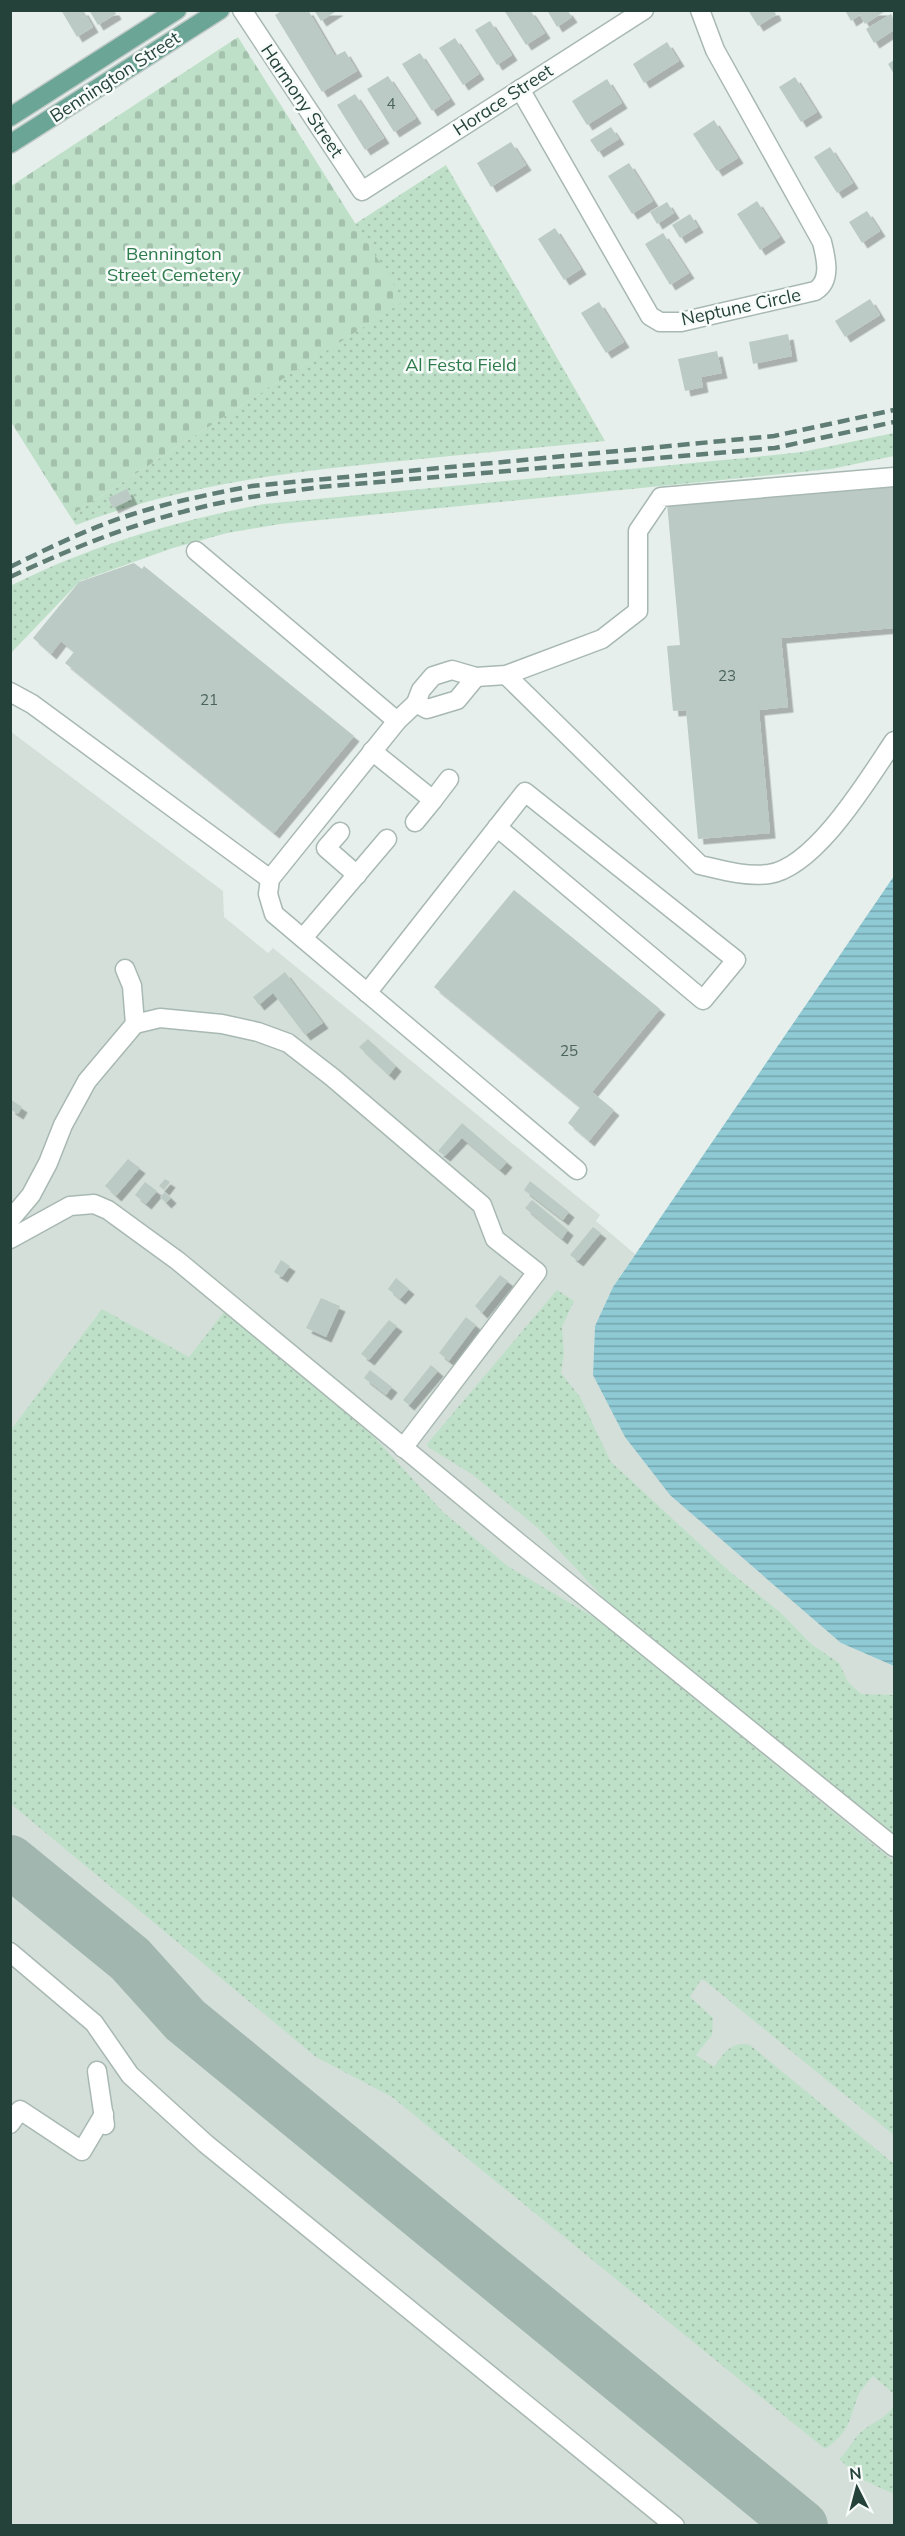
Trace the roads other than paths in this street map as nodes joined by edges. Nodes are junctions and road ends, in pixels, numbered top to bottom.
1 (177, 10) edge
2 (220, 10) edge
3 (242, 10) edge
4 (644, 10) edge
5 (700, 10) edge
6 (520, 89) junction
7 (10, 117) edge
8 (10, 144) edge
9 (362, 190) joint
10 (894, 477) edge
11 (196, 551) dead end
12 (506, 675) junction
13 (476, 676) junction
14 (10, 692) edge
15 (416, 703) junction
16 (397, 721) junction
17 (894, 741) edge
18 (372, 751) junction
19 (449, 779) dead end
20 (433, 800) junction
21 (415, 822) dead end
22 (497, 827) junction
23 (340, 832) dead end
24 (387, 839) dead end
25 (357, 875) junction
26 (270, 879) junction
27 (303, 938) junction
28 (125, 969) dead end
29 (367, 993) junction
30 (135, 1024) junction
31 (577, 1170) dead end
32 (10, 1220) edge
33 (10, 1239) edge
34 (403, 1448) junction
35 (894, 1847) edge
36 (10, 1952) edge
37 (97, 2071) dead end
38 (14, 2113) edge
39 (104, 2114) junction
40 (106, 2132) dead end
41 (675, 2526) edge

1 - 7 main road, Bennington Street
2 - 8 main road, Bennington Street
3 - 9 street, Harmony Street
4 - 6 street, Horace Street
5 - 6 street, Neptune Circle
6 - 9 street, Horace Street
10 - 12 street
11 - 16 street
12 - 13 street
12 - 17 street
13 - 15 street
13 - 15 street
14 - 26 street
15 - 16 street
16 - 18 street
18 - 20 street
18 - 26 street
19 - 20 street
20 - 21 street
22 - 22 street
22 - 29 street
23 - 25 street
24 - 25 street
25 - 27 street
26 - 27 street
27 - 29 street
28 - 30 street
29 - 31 street
30 - 32 street
30 - 34 street
33 - 34 street
34 - 35 street
36 - 41 street
37 - 39 street
38 - 39 street
39 - 40 street

